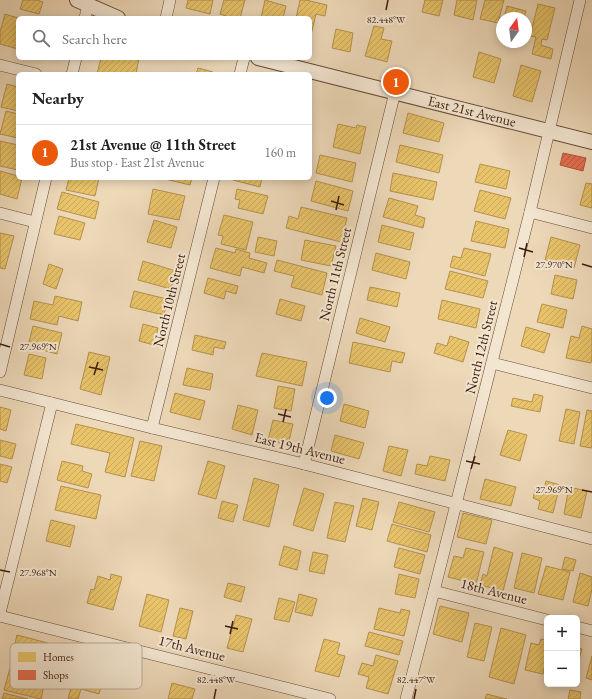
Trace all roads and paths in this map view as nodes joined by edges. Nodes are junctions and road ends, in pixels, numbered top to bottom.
1 (170, 0) edge
2 (580, 0) edge
3 (84, 8) edge
4 (111, 16) edge
5 (166, 16) edge
6 (76, 60) edge
7 (244, 60) edge
8 (266, 60) edge
9 (0, 65) edge
10 (28, 72) edge
11 (72, 72) edge
12 (240, 72) edge
13 (395, 92) junction
14 (549, 131) junction
15 (592, 142) edge
16 (46, 180) edge
17 (214, 180) edge
18 (530, 212) junction
19 (0, 213) edge
20 (36, 222) junction
21 (592, 228) edge
22 (492, 363) junction
23 (0, 372) edge
24 (592, 388) edge
25 (0, 390) edge
26 (52, 403) junction
27 (152, 428) junction
28 (304, 464) junction
29 (457, 503) junction
30 (592, 539) edge
31 (434, 591) junction
32 (0, 615) edge
33 (544, 619) edge
34 (580, 628) edge
35 (592, 631) edge
36 (110, 643) edge
37 (142, 651) edge
38 (330, 699) edge
39 (406, 699) edge

1 - 5 street
2 - 14 street, North 12th Street
3 - 4 street
6 - 11 street
7 - 12 street
8 - 13 street, East 21st Avenue
9 - 10 street
13 - 14 street, East 21st Avenue
13 - 28 street, North 11th Street
14 - 15 street, East 21st Avenue
14 - 18 street, North 12th Street
16 - 20 street
17 - 27 street, North 10th Street
18 - 21 street
18 - 22 street, North 12th Street
19 - 20 street
20 - 23 street
22 - 24 street
22 - 29 street, North 12th Street
25 - 26 street, East 19th Avenue
26 - 27 street, East 19th Avenue
26 - 32 street
27 - 28 street, East 19th Avenue
28 - 29 street, East 19th Avenue
29 - 30 street, East 19th Avenue
29 - 31 street, North 12th Street
31 - 33 street, 18th Avenue
31 - 39 street, North 12th Street
32 - 36 street, 17th Avenue
34 - 35 street
37 - 38 street, 17th Avenue

